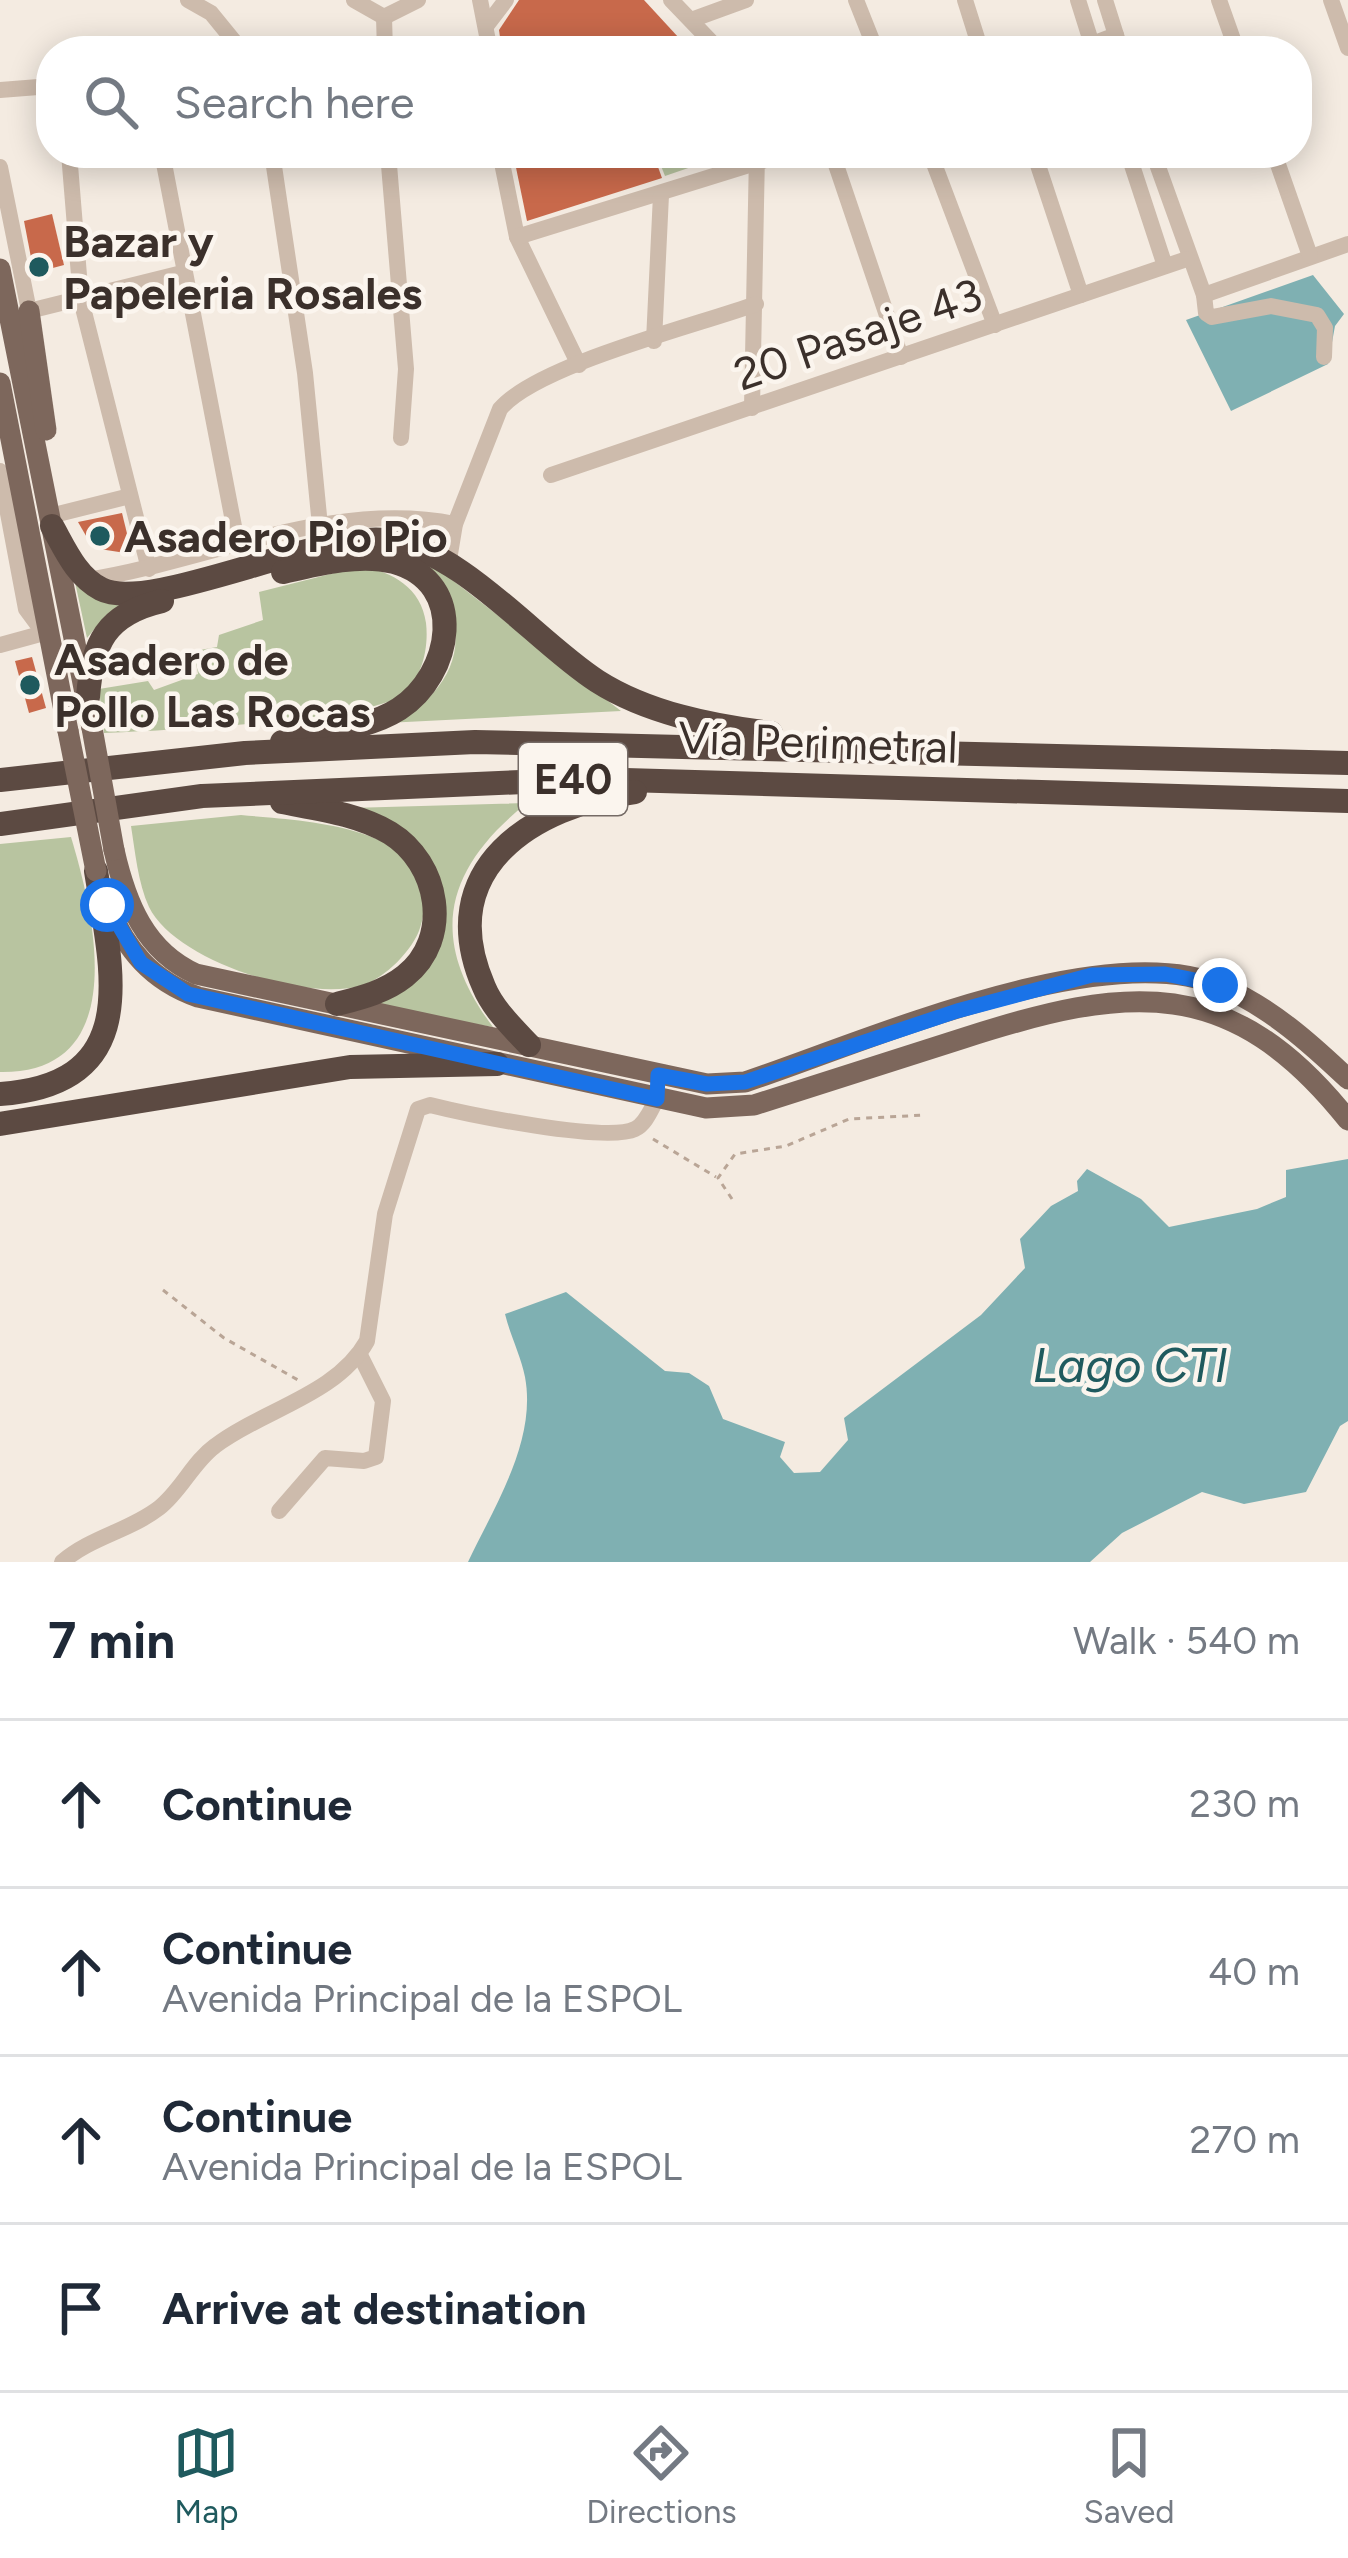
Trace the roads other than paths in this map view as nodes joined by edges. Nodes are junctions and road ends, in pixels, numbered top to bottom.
1 (188, 0) edge
2 (354, 0) edge
3 (418, 0) edge
4 (480, 0) edge
5 (506, 0) edge
6 (671, 0) edge
7 (746, 0) edge
8 (856, 0) edge
9 (965, 0) edge
10 (1078, 0) edge
11 (1106, 0) edge
12 (1219, 0) edge
13 (1330, 0) edge
14 (378, 15) junction
15 (691, 20) junction
16 (487, 25) junction
17 (230, 36) edge
18 (383, 36) edge
19 (488, 36) edge
20 (706, 36) edge
21 (868, 36) edge
22 (976, 36) edge
23 (1084, 36) edge
24 (1117, 36) edge
25 (1232, 36) edge
26 (1348, 48) edge
27 (36, 87) edge
28 (0, 90) edge
29 (0, 167) edge
30 (70, 168) edge
31 (164, 168) edge
32 (274, 168) edge
33 (389, 168) edge
34 (503, 168) edge
35 (730, 168) edge
36 (758, 168) edge
37 (837, 168) edge
38 (937, 168) edge
39 (1039, 168) edge
40 (1133, 168) edge
41 (1158, 168) edge
42 (1279, 168) edge
43 (661, 195) junction
44 (517, 237) junction
45 (1348, 244) edge
46 (1310, 256) junction
47 (1186, 259) junction
48 (1165, 266) junction
49 (0, 269) edge
50 (182, 273) junction
51 (1081, 295) junction
52 (1204, 295) junction
53 (80, 300) junction
54 (756, 304) junction
55 (29, 311) junction
56 (995, 325) junction
57 (654, 341) junction
58 (901, 357) junction
59 (1324, 357) dead end
60 (579, 364) junction
61 (0, 383) edge
62 (752, 408) junction
63 (401, 438) dead end
64 (0, 471) edge
65 (551, 475) dead end
66 (130, 496) junction
67 (3, 507) edge
68 (50, 516) junction
69 (455, 524) junction
70 (320, 526) junction
71 (238, 548) junction
72 (448, 566) junction
73 (149, 569) junction
74 (87, 580) junction
75 (47, 637) junction
76 (0, 645) edge
77 (88, 697) junction
78 (904, 748) junction
79 (245, 753) junction
80 (1348, 763) edge
81 (0, 780) edge
82 (734, 780) junction
83 (202, 796) junction
84 (1348, 801) edge
85 (0, 824) edge
86 (96, 871) junction
87 (337, 1004) junction
88 (957, 1011) junction
89 (965, 1038) junction
90 (529, 1045) junction
91 (558, 1054) junction
92 (497, 1064) junction
93 (658, 1075) junction
94 (553, 1078) junction
95 (1348, 1079) edge
96 (0, 1094) edge
97 (657, 1099) junction
98 (1348, 1120) edge
99 (0, 1124) edge
100 (359, 1355) junction
101 (279, 1511) dead end
102 (62, 1562) edge

1 - 17 street
2 - 14 street
3 - 14 street
4 - 16 street
5 - 16 street
6 - 15 street
7 - 15 street
8 - 21 street
9 - 22 street
10 - 23 street
11 - 24 street
12 - 25 street
13 - 26 street
14 - 18 street
15 - 20 street
16 - 19 street
27 - 28 street
29 - 55 street
30 - 53 street
31 - 50 street
32 - 70 street
33 - 63 street
34 - 44 street
35 - 43 street
36 - 54 street
37 - 58 street
38 - 56 street
39 - 51 street
40 - 48 street
41 - 47 street
42 - 46 street
43 - 44 street
43 - 57 street
44 - 60 street
45 - 46 street
46 - 52 street
47 - 48 street, 20 Pasaje 43
47 - 52 street
48 - 51 street, 20 Pasaje 43
49 - 68 main road
50 - 53 street
50 - 71 street
51 - 56 street, 20 Pasaje 43
52 - 59 street
53 - 55 street
53 - 66 street
54 - 57 street
54 - 62 street
55 - 68 main road
56 - 58 street, 20 Pasaje 43
57 - 60 street
58 - 62 street, 20 Pasaje 43
60 - 69 street
61 - 75 main road
62 - 65 street, 20 Pasaje 43
64 - 67 street
66 - 68 street
66 - 73 street
67 - 75 street
68 - 74 highway
68 - 77 main road
69 - 70 street
69 - 72 street
70 - 71 street
71 - 73 street
72 - 74 highway
72 - 78 highway
73 - 74 street
75 - 76 street
75 - 86 main road, bridge
77 - 79 highway
77 - 87 main road, bridge
78 - 79 highway, Vía Perimetral / E40
78 - 80 highway, Vía Perimetral / E40
79 - 81 highway, Vía Perimetral / E40
82 - 83 highway, Vía Perimetral / E40
82 - 84 highway, Vía Perimetral / E40
82 - 90 highway
83 - 85 highway, Vía Perimetral / E40
83 - 87 highway
86 - 92 main road
86 - 96 highway
87 - 90 main road
88 - 89 main road
88 - 93 main road
88 - 95 main road
89 - 97 main road
89 - 98 main road
90 - 91 main road
91 - 93 main road
91 - 94 main road
92 - 94 main road
92 - 99 highway
93 - 97 main road
94 - 97 main road
97 - 100 street
100 - 101 street
100 - 102 street

